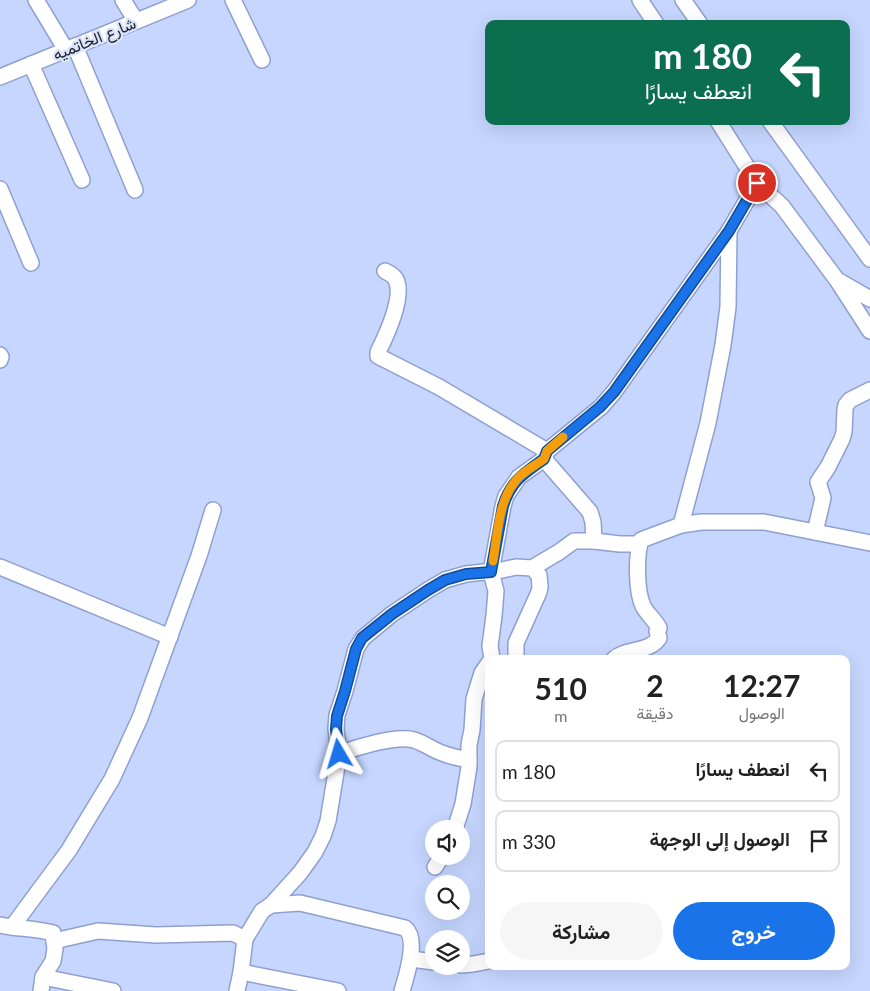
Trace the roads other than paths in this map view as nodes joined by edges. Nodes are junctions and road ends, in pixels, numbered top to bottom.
1 (36, 0) edge
2 (123, 0) edge
3 (188, 0) edge
4 (233, 0) edge
5 (640, 0) edge
6 (682, 0) edge
7 (653, 20) edge
8 (697, 20) edge
9 (136, 21) junction
10 (71, 48) junction
11 (262, 60) dead end
12 (31, 64) junction
13 (0, 77) edge
14 (721, 125) edge
15 (773, 125) edge
16 (82, 180) dead end
17 (757, 183) junction
18 (0, 189) edge
19 (135, 190) dead end
20 (729, 231) junction
21 (870, 259) edge
22 (31, 263) dead end
23 (385, 272) dead end
24 (836, 280) junction
25 (870, 299) edge
26 (870, 331) edge
27 (0, 355) edge
28 (0, 360) edge
29 (870, 390) edge
30 (546, 455) junction
31 (213, 510) dead end
32 (681, 525) junction
33 (815, 532) junction
34 (594, 541) junction
35 (870, 543) edge
36 (640, 544) junction
37 (0, 567) edge
38 (532, 568) junction
39 (491, 572) junction
40 (170, 637) junction
41 (491, 655) edge
42 (516, 655) edge
43 (618, 655) edge
44 (485, 669) edge
45 (339, 754) junction
46 (468, 760) junction
47 (458, 820) edge
48 (271, 905) junction
49 (6, 926) edge
50 (245, 939) junction
51 (54, 941) junction
52 (411, 959) junction
53 (425, 961) edge
54 (485, 962) edge
55 (470, 964) edge
56 (241, 972) junction
57 (42, 984) edge
58 (113, 991) edge
59 (237, 991) edge
60 (338, 991) edge
61 (402, 991) edge

1 - 10 street
2 - 9 street
3 - 9 street, شارع الخاتميه
4 - 11 street
5 - 7 street
6 - 8 street
9 - 10 street, شارع الخاتميه
10 - 12 street, شارع الخاتميه
10 - 19 street
12 - 13 street, شارع الخاتميه
12 - 16 street
14 - 17 street
15 - 21 street
17 - 20 street
17 - 24 street
18 - 22 street
20 - 30 street
20 - 32 street
23 - 30 street
24 - 25 street
24 - 26 street
27 - 28 street
29 - 33 street
30 - 34 street
30 - 39 street
31 - 40 street
32 - 33 street
32 - 36 street
33 - 35 street
34 - 36 street
34 - 38 street
36 - 43 street
37 - 40 street
38 - 39 street
38 - 42 street
39 - 41 street
39 - 45 street
40 - 49 street
44 - 46 street
45 - 46 street
45 - 48 street
46 - 47 street
48 - 50 street
48 - 52 street
49 - 51 street
50 - 51 street
50 - 56 street
51 - 57 street
52 - 53 street
52 - 61 street
54 - 55 street
56 - 59 street
56 - 60 street
57 - 58 street

